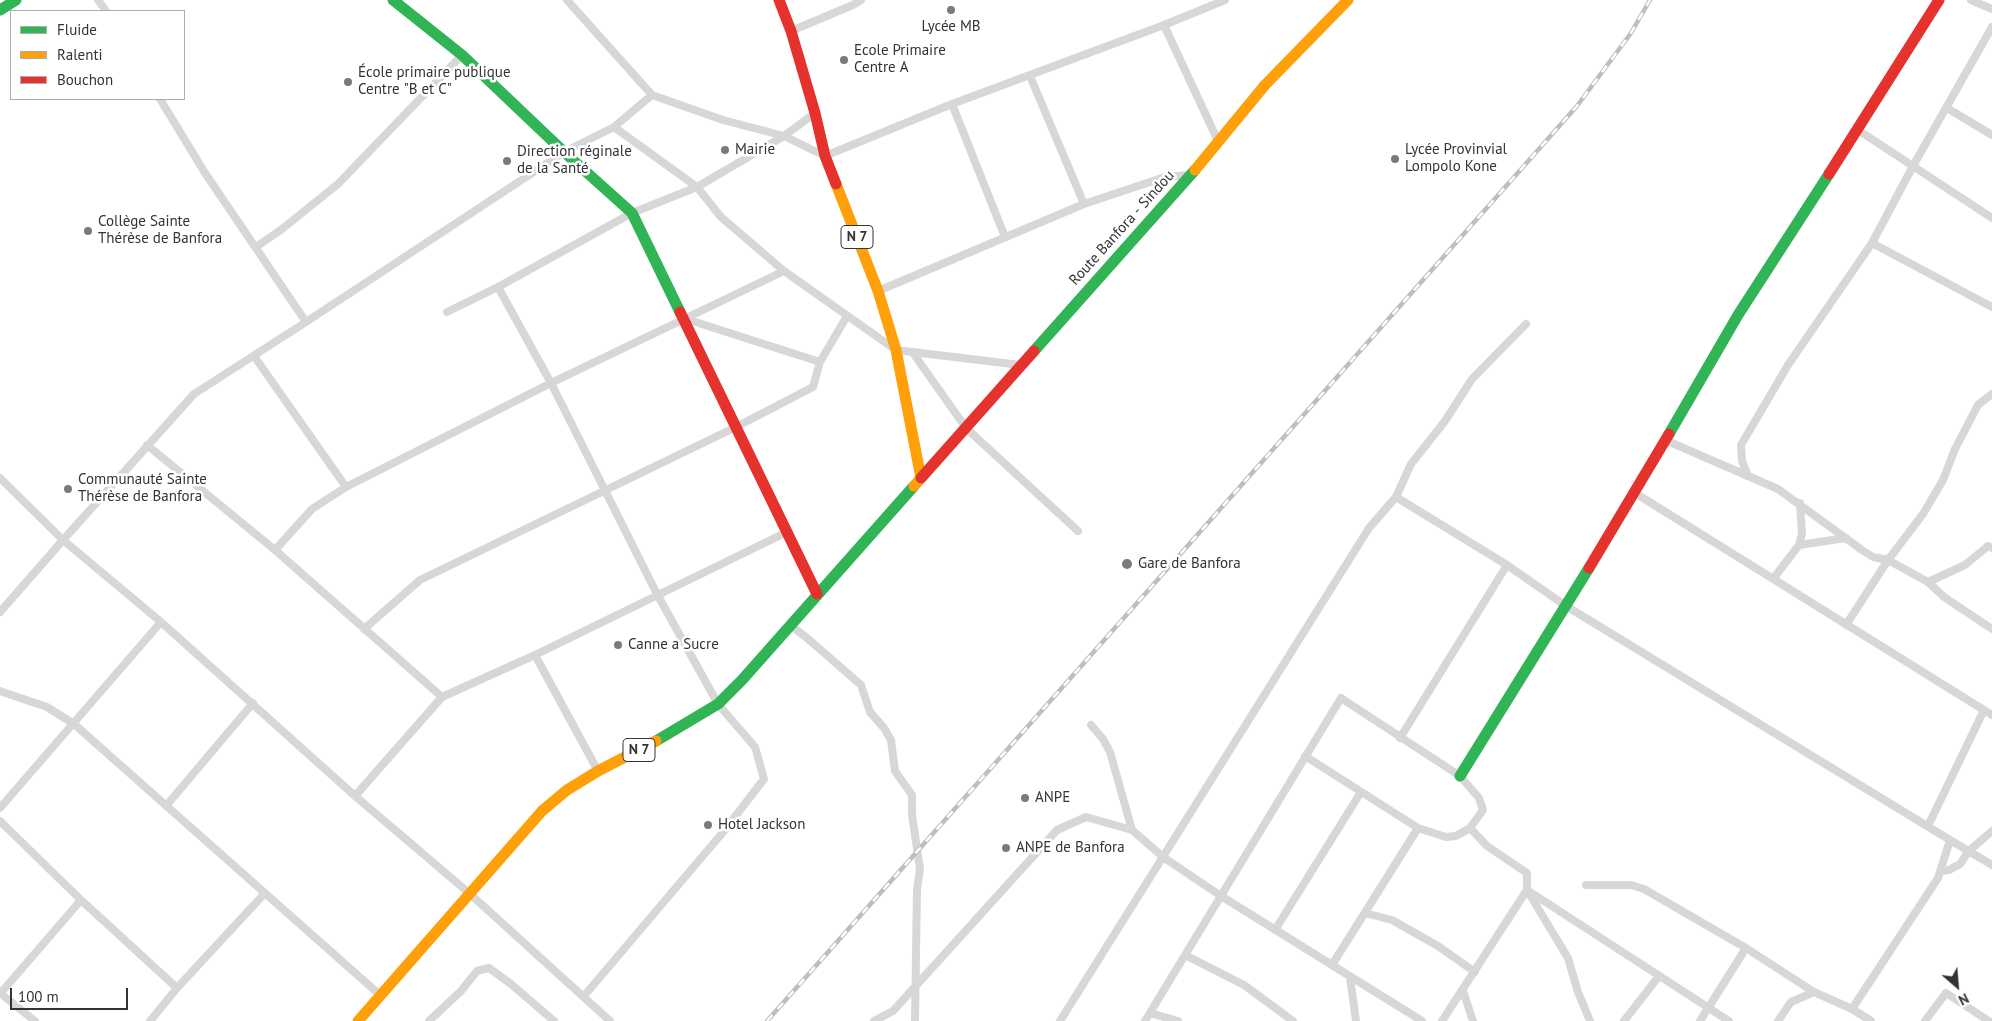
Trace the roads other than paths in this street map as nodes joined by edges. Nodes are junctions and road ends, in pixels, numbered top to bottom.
1 (16, 0) edge
2 (567, 0) edge
3 (779, 0) edge
4 (861, 0) edge
5 (1226, 0) edge
6 (1348, 0) edge
7 (1939, 0) edge
8 (1971, 0) edge
9 (398, 2) edge
10 (1992, 9) edge
11 (0, 10) edge
12 (1164, 25) junction
13 (1992, 27) edge
14 (791, 31) junction
15 (462, 55) junction
16 (1030, 76) junction
17 (652, 95) junction
18 (161, 100) edge
19 (952, 104) junction
20 (1947, 108) junction
21 (815, 113) junction
22 (614, 127) junction
23 (1858, 130) junction
24 (1992, 134) edge
25 (784, 136) junction
26 (1218, 141) junction
27 (564, 152) junction
28 (825, 156) junction
29 (1913, 166) junction
30 (1189, 175) junction
31 (697, 187) junction
32 (1084, 204) junction
33 (632, 213) junction
34 (1992, 218) edge
35 (1005, 237) junction
36 (1872, 243) junction
37 (256, 247) junction
38 (784, 271) junction
39 (498, 287) junction
40 (878, 290) junction
41 (1992, 307) edge
42 (447, 312) dead end
43 (847, 316) junction
44 (683, 318) junction
45 (306, 322) junction
46 (1526, 324) dead end
47 (896, 350) junction
48 (913, 353) junction
49 (254, 356) junction
50 (820, 362) junction
51 (1020, 364) junction
52 (551, 383) junction
53 (1992, 394) edge
54 (736, 427) junction
55 (966, 428) junction
56 (1666, 440) junction
57 (147, 444) junction
58 (1748, 476) junction
59 (0, 478) edge
60 (920, 478) junction
61 (346, 487) junction
62 (604, 490) junction
63 (1635, 492) junction
64 (1396, 497) junction
65 (1800, 504) junction
66 (1078, 531) dead end
67 (787, 532) junction
68 (1992, 537) edge
69 (1846, 538) junction
70 (62, 540) junction
71 (1799, 545) junction
72 (1990, 547) edge
73 (275, 550) junction
74 (1888, 560) junction
75 (1507, 565) junction
76 (1773, 578) junction
77 (1928, 582) junction
78 (657, 594) junction
79 (817, 594) junction
80 (1566, 606) junction
81 (0, 612) edge
82 (161, 622) junction
83 (790, 625) junction
84 (1846, 625) junction
85 (364, 629) junction
86 (1992, 629) edge
87 (535, 654) junction
88 (0, 691) edge
89 (442, 698) junction
90 (253, 703) junction
91 (718, 704) junction
92 (1984, 710) junction
93 (1992, 715) edge
94 (74, 724) junction
95 (1091, 725) dead end
96 (1400, 738) junction
97 (1305, 756) junction
98 (598, 771) junction
99 (1460, 776) junction
100 (1361, 792) junction
101 (355, 796) junction
102 (166, 806) junction
103 (0, 808) edge
104 (0, 821) edge
105 (1928, 826) junction
106 (1418, 828) junction
107 (1470, 828) junction
108 (1132, 830) junction
109 (1992, 831) edge
110 (1950, 840) junction
111 (1969, 851) junction
112 (1163, 857) junction
113 (1992, 865) edge
114 (1941, 871) junction
115 (1586, 884) dead end
116 (1527, 890) junction
117 (265, 893) junction
118 (470, 893) junction
119 (1221, 896) junction
120 (81, 900) junction
121 (1364, 913) junction
122 (1275, 930) junction
123 (1746, 948) junction
124 (1185, 956) junction
125 (1332, 965) junction
126 (1474, 972) junction
127 (1350, 976) junction
128 (1659, 976) junction
129 (915, 986) junction
130 (177, 988) junction
131 (1463, 991) junction
132 (1814, 992) junction
133 (0, 994) edge
134 (380, 995) junction
135 (584, 996) junction
136 (1708, 1008) junction
137 (1852, 1008) junction
138 (1150, 1013) junction
139 (876, 1020) edge
140 (36, 1021) edge
141 (150, 1021) edge
142 (358, 1021) edge
143 (429, 1021) edge
144 (554, 1021) edge
145 (610, 1021) edge
146 (888, 1021) edge
147 (915, 1021) edge
148 (1060, 1021) edge
149 (1145, 1021) edge
150 (1178, 1021) edge
151 (1293, 1021) edge
152 (1356, 1021) edge
153 (1422, 1021) edge
154 (1442, 1021) edge
155 (1473, 1021) edge
156 (1590, 1021) edge
157 (1624, 1021) edge
158 (1700, 1021) edge
159 (1730, 1021) edge
160 (1778, 1021) edge
161 (1871, 1021) edge
162 (1925, 1021) edge
163 (1989, 1021) edge

1 - 11 main road
2 - 17 street
3 - 14 main road, N 7
4 - 14 street
5 - 12 street
6 - 26 main road, Route Banfora - Sindou
7 - 23 main road
8 - 10 street
9 - 15 main road
12 - 16 street
12 - 26 street
13 - 20 street
14 - 21 main road, N 7
15 - 27 main road
15 - 37 street
16 - 19 street
16 - 32 street
17 - 22 street
17 - 25 street
18 - 37 street
19 - 28 street
19 - 35 street
20 - 24 street
20 - 29 street
21 - 25 street
21 - 28 main road, N 7
22 - 27 street
22 - 31 street
23 - 29 street
23 - 56 main road
25 - 28 street
25 - 31 street
26 - 30 main road, Route Banfora - Sindou
27 - 33 main road
27 - 45 street
28 - 40 main road, N 7
29 - 34 street
29 - 36 street
30 - 32 street
30 - 51 main road, Route Banfora - Sindou
31 - 33 street
31 - 38 street
32 - 35 street
33 - 39 street
33 - 44 main road
35 - 40 street
36 - 41 street
36 - 58 street
37 - 45 street
38 - 43 street
38 - 44 street
39 - 42 street
39 - 52 street
40 - 47 main road, N 7
43 - 47 street
43 - 50 street
44 - 50 street
44 - 52 street
44 - 54 main road
45 - 49 street
46 - 64 street
47 - 48 street
47 - 60 main road, N 7
48 - 51 street
48 - 55 street
49 - 57 street
49 - 61 street
50 - 54 street
51 - 55 main road, Route Banfora - Sindou
52 - 61 street
52 - 62 street
53 - 74 street
54 - 62 street
54 - 67 main road
55 - 60 main road, Route Banfora - Sindou
55 - 66 street
56 - 58 street
56 - 63 main road
57 - 70 street
57 - 73 street
58 - 65 street
59 - 70 street
60 - 79 main road, N 7
61 - 73 street
62 - 78 street
62 - 85 street
63 - 76 street
63 - 80 main road
64 - 75 street
64 - 112 street
65 - 69 street
65 - 71 street
67 - 78 street
67 - 79 main road
68 - 72 street
69 - 71 street
69 - 74 street
70 - 81 street
70 - 82 street
71 - 76 street
72 - 77 street
73 - 85 street
74 - 77 street
74 - 84 street
75 - 80 street
75 - 96 street
76 - 84 street
77 - 86 street
78 - 87 street
78 - 91 street
79 - 83 main road, N 7
80 - 99 main road
80 - 105 street
82 - 90 street
82 - 94 street
83 - 91 main road, N 7
83 - 129 street
84 - 92 street
85 - 89 street
87 - 89 street
87 - 98 street
88 - 94 street
89 - 101 street
90 - 101 street
90 - 102 street
91 - 98 main road, N 7
91 - 135 street
92 - 93 street
92 - 105 street
94 - 102 street
94 - 103 street
95 - 108 street
96 - 97 street
96 - 99 street
97 - 100 street
97 - 119 street
98 - 118 main road, N 7
99 - 107 street
100 - 106 street
100 - 122 street
101 - 118 street
102 - 117 street
104 - 120 street
105 - 110 street
106 - 107 street
106 - 121 street
107 - 116 street
108 - 112 street
108 - 129 street
109 - 111 street
110 - 111 street
110 - 114 street
111 - 113 street
111 - 114 street
112 - 119 street
112 - 148 street
114 - 137 street
115 - 123 street
116 - 126 street
116 - 128 street
116 - 156 street
117 - 130 street
117 - 134 street
118 - 134 main road, N 7
118 - 135 street
119 - 122 street
119 - 124 street
120 - 130 street
120 - 133 street
121 - 125 street
121 - 126 street
122 - 125 street
123 - 132 street
123 - 136 street
124 - 138 street
124 - 151 street
125 - 127 street
126 - 131 street
127 - 152 street
127 - 153 street
128 - 136 street
128 - 157 street
129 - 139 street
129 - 147 street
130 - 141 street
131 - 154 street
131 - 155 street
132 - 137 street
132 - 160 street
133 - 140 street
134 - 142 main road, N 7
135 - 145 street
136 - 158 street
136 - 159 street
137 - 161 street
138 - 149 street
138 - 150 street
139 - 146 street
143 - 144 street
162 - 163 street

